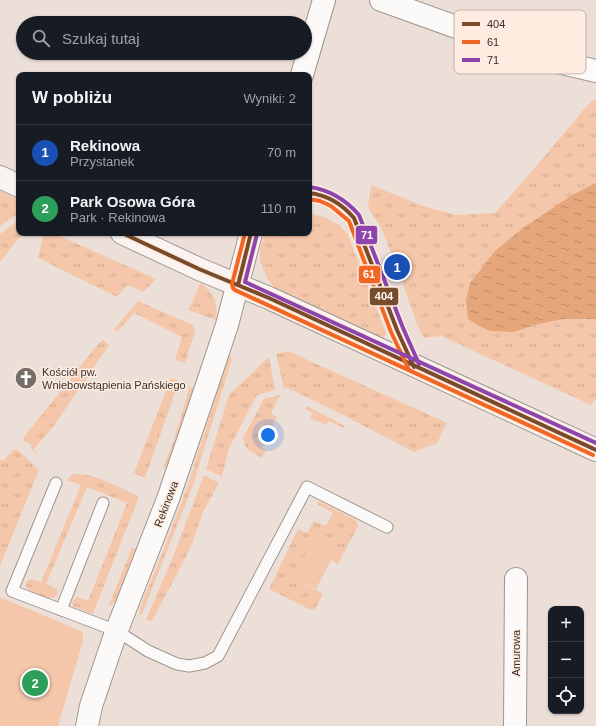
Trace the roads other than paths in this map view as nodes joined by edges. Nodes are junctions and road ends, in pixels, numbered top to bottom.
1 (324, 0) edge
2 (381, 0) edge
3 (454, 26) edge
4 (312, 41) edge
5 (306, 60) edge
6 (586, 69) edge
7 (596, 71) edge
8 (303, 72) edge
9 (0, 177) edge
10 (16, 185) edge
11 (312, 194) edge
12 (128, 236) edge
13 (250, 236) edge
14 (238, 285) junction
15 (414, 367) junction
16 (596, 450) edge
17 (56, 483) dead end
18 (103, 502) dead end
19 (387, 527) dead end
20 (516, 579) dead end
21 (61, 610) junction
22 (117, 631) junction
23 (87, 726) edge
24 (515, 726) edge

1 - 4 street
2 - 3 street
5 - 8 street
6 - 7 street
9 - 10 main road
11 - 15 lane
12 - 14 main road
13 - 14 street, Rekinowa
14 - 15 main road
14 - 22 street, Rekinowa
15 - 16 main road
17 - 21 lane
18 - 21 lane
19 - 22 lane
20 - 24 street, Amurowa
21 - 22 lane
22 - 23 street, Rekinowa

